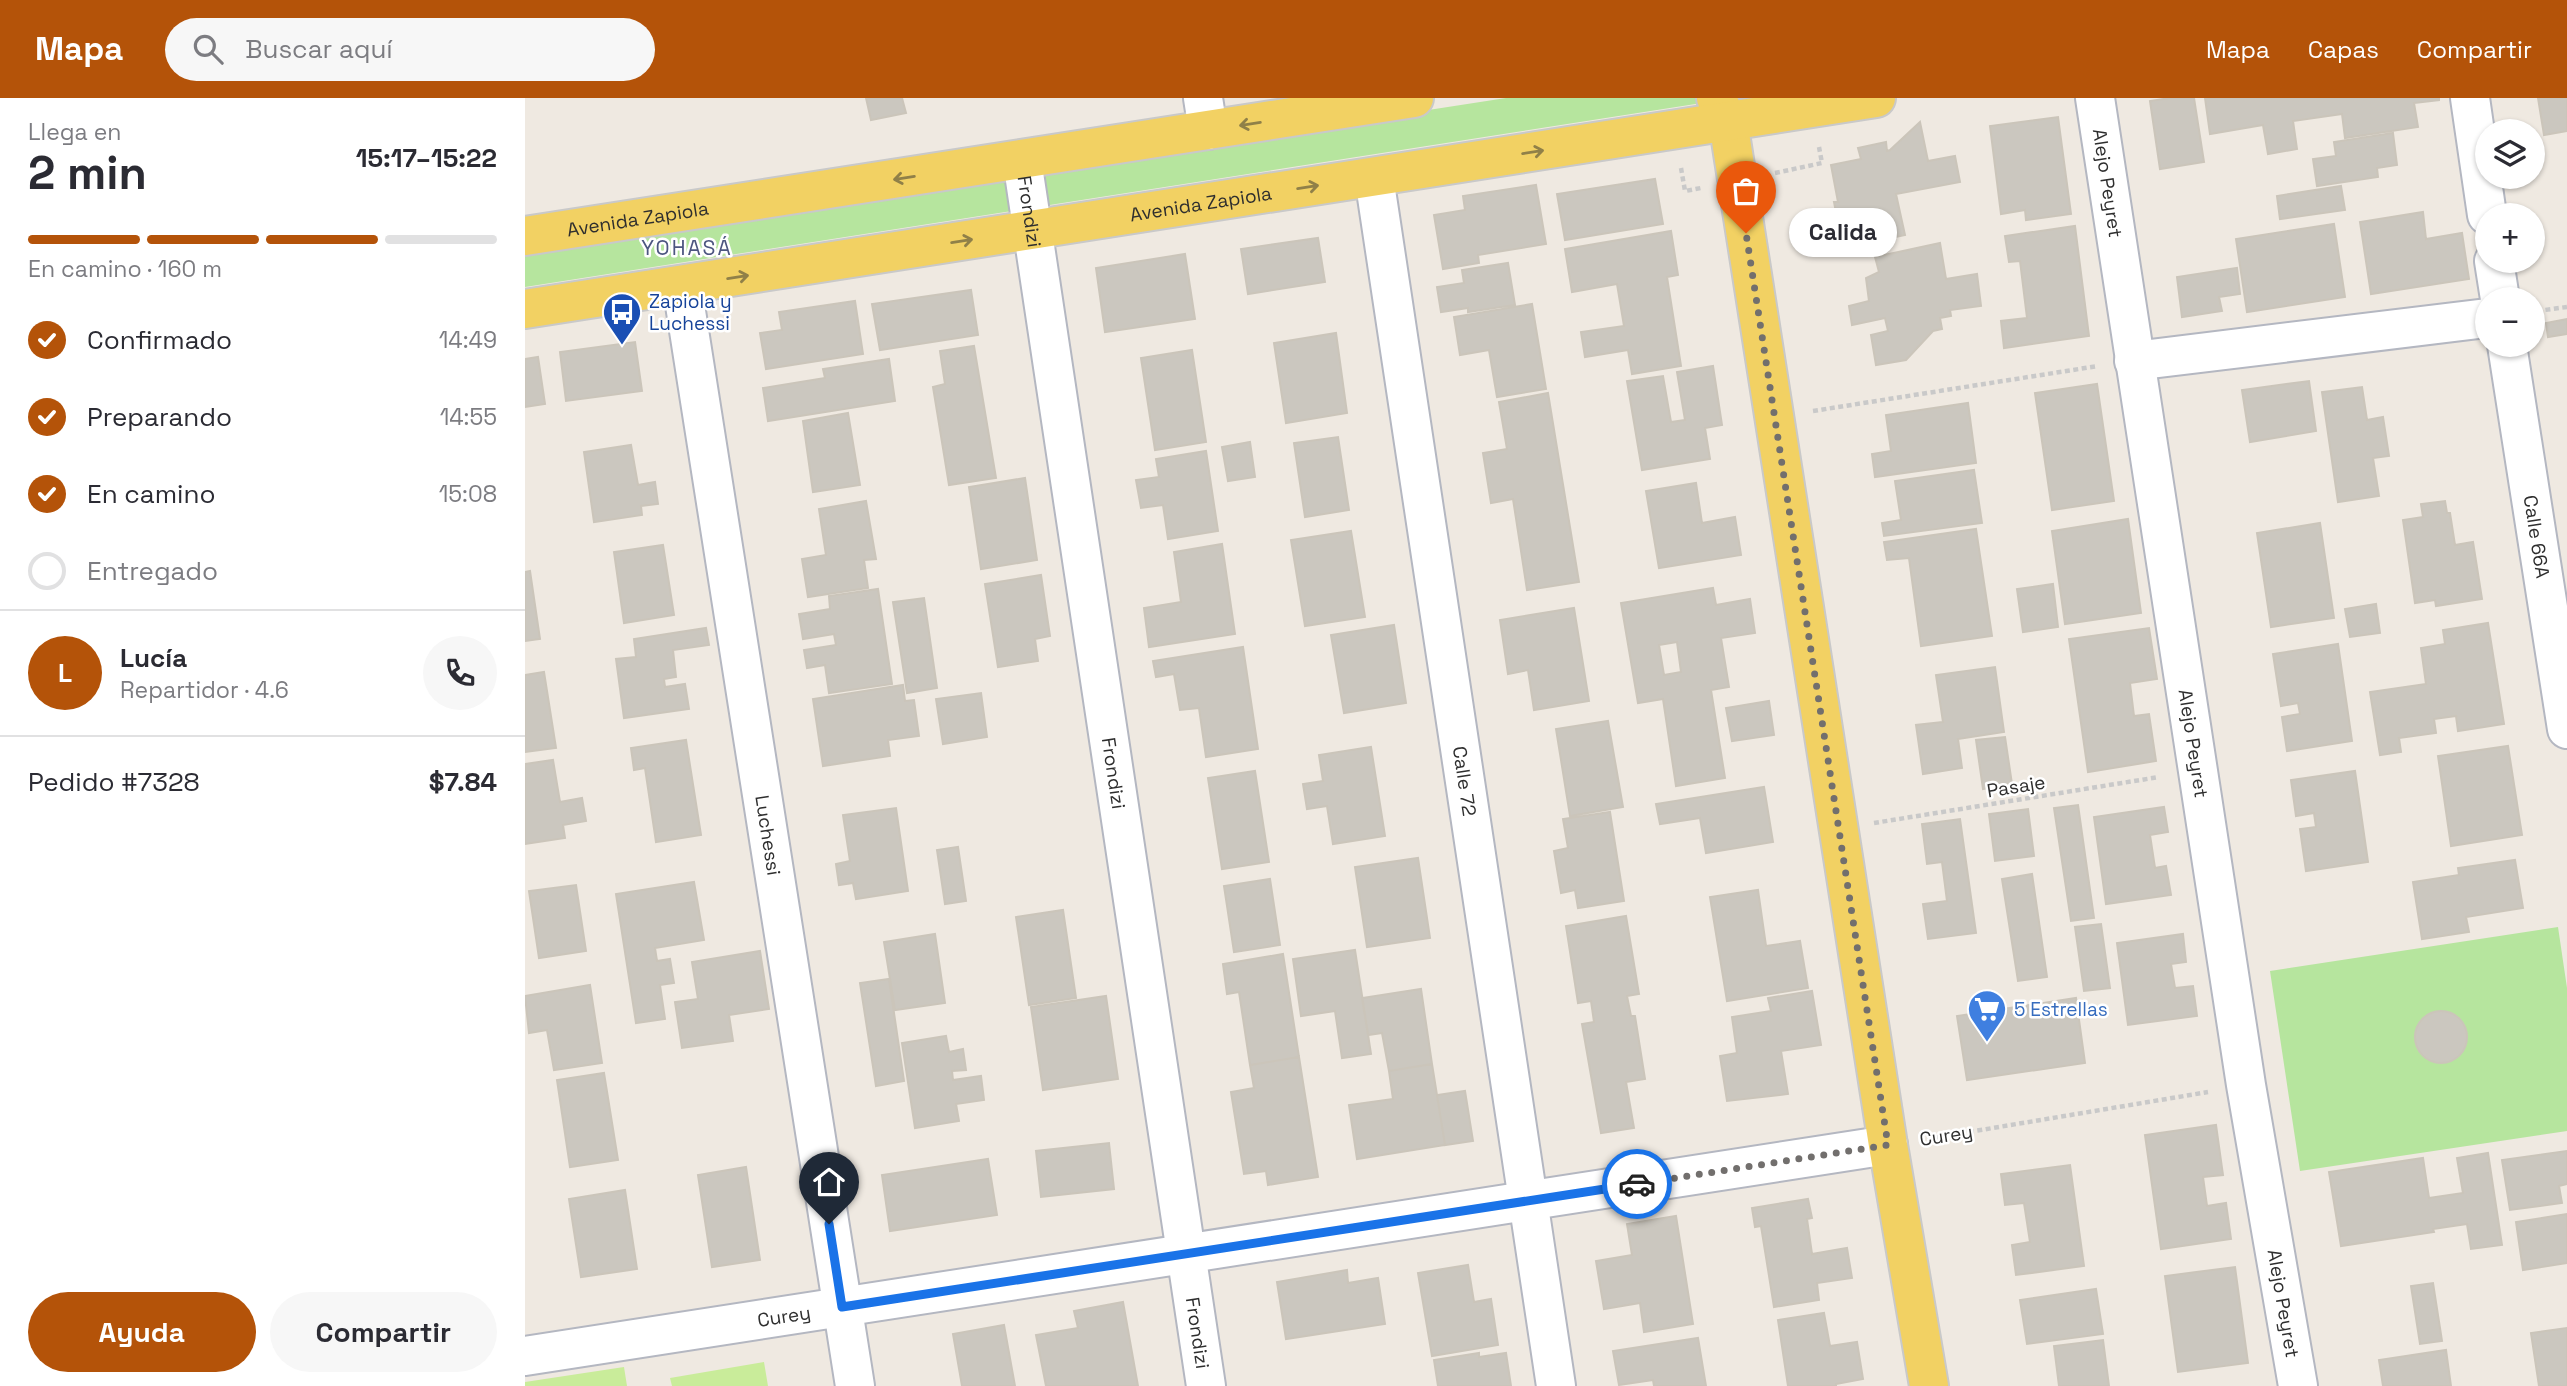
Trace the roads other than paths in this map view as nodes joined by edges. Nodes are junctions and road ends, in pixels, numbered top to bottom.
1 (1414, 98) edge
2 (1876, 98) edge
3 (2095, 98) edge
4 (2470, 98) edge
5 (1727, 106) edge
6 (1206, 114) edge
7 (1022, 160) junction
8 (1374, 177) junction
9 (2485, 203) edge
10 (1033, 230) junction
11 (525, 236) edge
12 (682, 286) junction
13 (525, 309) edge
14 (2475, 319) edge
15 (2509, 357) edge
16 (2134, 361) junction
17 (2567, 729) edge
18 (1888, 1145) junction
19 (1527, 1201) junction
20 (1185, 1254) junction
21 (842, 1307) junction
22 (525, 1356) edge
23 (855, 1386) edge
24 (1206, 1386) edge
25 (1556, 1386) edge
26 (1929, 1386) edge
27 (2298, 1386) edge

1 -> 6 main road, Avenida Zapiola
2 - 5 main road, Avenida Zapiola
3 - 16 street, Alejo Peyret
4 - 9 street
8 -> 5 main road, Avenida Zapiola
5 - 18 main road
6 - 7 main road, Avenida Zapiola
7 - 10 street, Frondizi
7 -> 11 main road, Avenida Zapiola
10 -> 8 main road, Avenida Zapiola
8 - 19 street, Calle 72
12 -> 10 main road, Avenida Zapiola
10 - 20 street, Frondizi
12 - 13 main road, Avenida Zapiola
12 - 21 street, Luchessi
14 - 16 street
15 - 17 street, Calle 66A
16 - 27 street, Alejo Peyret
18 - 19 street, Curey
18 - 26 main road
19 - 20 street, Curey
19 - 25 street, Calle 72
20 - 21 street, Curey
20 - 24 street, Frondizi
21 - 22 street, Curey
21 - 23 street, Luchessi

